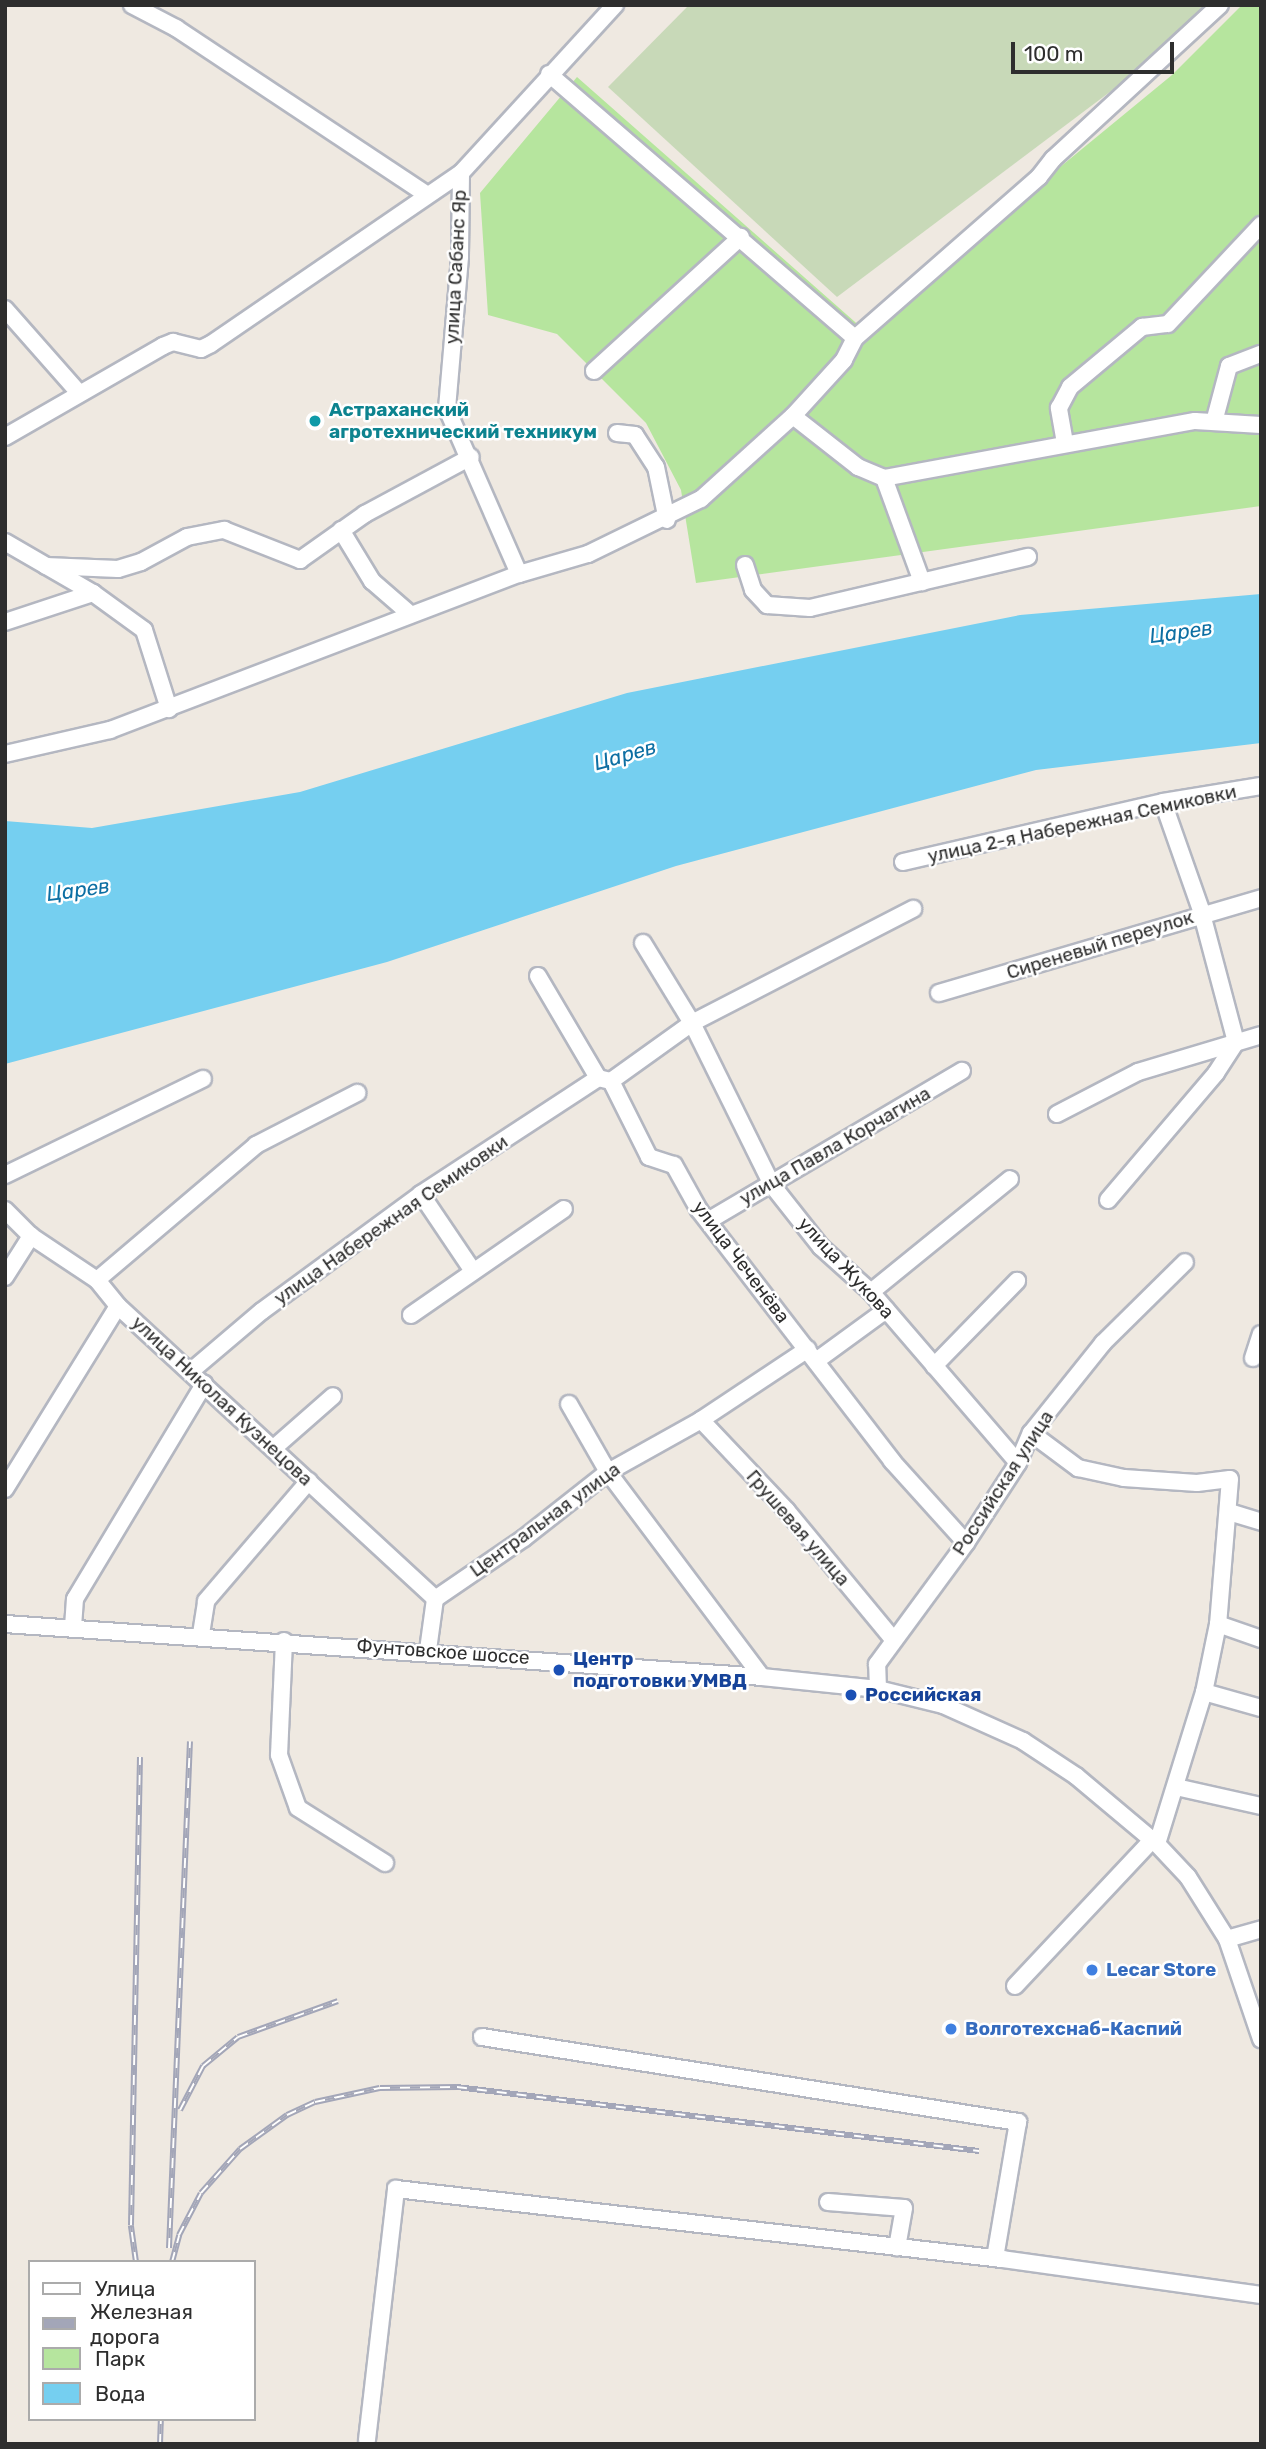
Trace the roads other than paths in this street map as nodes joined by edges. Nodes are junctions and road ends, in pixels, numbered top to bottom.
1 (132, 5) edge
2 (615, 5) edge
3 (1220, 5) edge
4 (550, 75) junction
5 (461, 173) junction
6 (427, 195) junction
7 (1261, 225) edge
8 (741, 237) junction
9 (5, 309) edge
10 (855, 338) junction
11 (1261, 354) edge
12 (594, 371) dead end
13 (79, 393) junction
14 (793, 415) junction
15 (1214, 422) junction
16 (1261, 425) edge
17 (617, 433) dead end
18 (5, 437) edge
19 (1065, 443) junction
20 (471, 457) junction
21 (884, 478) junction
22 (667, 520) junction
23 (341, 530) junction
24 (5, 542) edge
25 (1028, 557) dead end
26 (746, 565) dead end
27 (46, 566) junction
28 (519, 574) junction
29 (922, 582) junction
30 (93, 593) junction
31 (410, 614) junction
32 (5, 622) edge
33 (169, 709) junction
34 (5, 754) edge
35 (1261, 786) edge
36 (1163, 802) junction
37 (903, 862) dead end
38 (1261, 898) edge
39 (913, 909) dead end
40 (1202, 915) junction
41 (643, 943) dead end
42 (538, 976) dead end
43 (939, 993) dead end
44 (692, 1023) junction
45 (1261, 1035) edge
46 (1236, 1042) junction
47 (962, 1071) dead end
48 (203, 1079) dead end
49 (605, 1080) junction
50 (357, 1093) dead end
51 (1057, 1114) dead end
52 (5, 1175) edge
53 (1010, 1179) dead end
54 (772, 1185) junction
55 (421, 1194) junction
56 (1108, 1200) dead end
57 (564, 1209) dead end
58 (5, 1210) edge
59 (708, 1221) junction
60 (31, 1236) junction
61 (1185, 1262) dead end
62 (473, 1271) junction
63 (5, 1277) edge
64 (97, 1280) junction
65 (1017, 1281) dead end
66 (871, 1292) junction
67 (118, 1306) junction
68 (886, 1310) junction
69 (411, 1315) dead end
70 (1261, 1334) edge
71 (812, 1355) junction
72 (1253, 1357) dead end
73 (934, 1366) junction
74 (190, 1372) junction
75 (204, 1384) junction
76 (333, 1396) dead end
77 (569, 1404) dead end
78 (701, 1420) junction
79 (1031, 1433) junction
80 (275, 1447) junction
81 (1018, 1463) junction
82 (608, 1472) junction
83 (309, 1482) junction
84 (5, 1489) edge
85 (1229, 1512) junction
86 (1261, 1522) edge
87 (966, 1543) junction
88 (435, 1599) junction
89 (5, 1623) edge
90 (1218, 1624) junction
91 (73, 1627) junction
92 (201, 1634) junction
93 (893, 1639) junction
94 (1261, 1639) edge
95 (284, 1640) junction
96 (428, 1650) junction
97 (762, 1677) junction
98 (878, 1689) junction
99 (1204, 1692) junction
100 (1261, 1708) edge
101 (1176, 1787) junction
102 (1261, 1806) edge
103 (1154, 1842) junction
104 (385, 1863) dead end
105 (1261, 1929) edge
106 (1227, 1940) junction
107 (1014, 1986) dead end
108 (1256, 2008) edge
109 (482, 2037) dead end
110 (1261, 2039) edge
111 (828, 2202) dead end
112 (897, 2247) junction
113 (995, 2258) junction
114 (1261, 2295) edge
115 (367, 2440) dead end

1 - 6 street
2 - 4 street, улица Сабанс Яр
3 - 10 street
4 - 5 street, улица Сабанс Яр
4 - 8 street
5 - 6 street
5 - 20 street, улица Сабанс Яр
6 - 13 street
7 - 19 street
8 - 10 street
8 - 12 street
9 - 13 street
10 - 14 street
11 - 15 street
13 - 18 street
14 - 21 street
14 - 22 street
15 - 16 street
15 - 19 street
17 - 22 street
19 - 21 street
20 - 23 street
20 - 28 street, улица Сабанс Яр
21 - 29 street
22 - 28 street
23 - 27 street
23 - 31 street
24 - 27 street
25 - 29 street
26 - 29 street
27 - 30 street
28 - 31 street
30 - 32 street
30 - 33 street
31 - 33 street
33 - 34 street
35 - 36 street, улица 2-я Набережная Семиковки
36 - 37 street, улица 2-я Набережная Семиковки
36 - 40 street
38 - 40 street, Сиреневый переулок
39 - 44 street, улица Набережная Семиковки
40 - 43 street, Сиреневый переулок
40 - 46 street
41 - 44 street, улица Жукова
42 - 49 street, улица Чеченёва
44 - 49 street, улица Набережная Семиковки
44 - 54 street, улица Жукова
45 - 46 street
46 - 51 street
46 - 56 street
47 - 54 street, улица Павла Корчагина
48 - 52 street
49 - 55 street, улица Набережная Семиковки
49 - 59 street, улица Чеченёва
50 - 64 street
53 - 66 street
54 - 59 street, улица Павла Корчагина
54 - 66 street, улица Жукова
55 - 62 street
55 - 74 street, улица Набережная Семиковки
57 - 62 street
58 - 60 street, улица Николая Кузнецова
59 - 71 street, улица Чеченёва
60 - 63 street
60 - 64 street, улица Николая Кузнецова
61 - 79 street, Российская улица
62 - 69 street
64 - 67 street, улица Николая Кузнецова
65 - 73 street
66 - 68 street, улица Жукова
67 - 74 street, улица Николая Кузнецова
67 - 84 street
68 - 71 street, Центральная улица
68 - 73 street, улица Жукова
70 - 72 street
71 - 78 street, Центральная улица
71 - 87 street, улица Чеченёва
73 - 81 street, улица Жукова
74 - 75 street, улица Николая Кузнецова
75 - 80 street, улица Николая Кузнецова
75 - 91 street
76 - 80 street
77 - 82 street
78 - 82 street, Центральная улица
78 - 93 street, Грушевая улица
79 - 81 street, Российская улица
79 - 85 street
80 - 83 street, улица Николая Кузнецова
81 - 87 street, Российская улица
82 - 88 street, Центральная улица
82 - 97 street
83 - 88 street, улица Николая Кузнецова
83 - 92 street
85 - 86 street
85 - 90 street
87 - 93 street, Российская улица
88 - 96 street
89 - 91 street, Фунтовское шоссе
90 - 94 street
90 - 99 street
91 - 92 street, Фунтовское шоссе
92 - 95 street, Фунтовское шоссе
93 - 98 street, Российская улица
95 - 96 street, Фунтовское шоссе
95 - 104 street
96 - 97 street, Фунтовское шоссе
97 - 98 street, Фунтовское шоссе
98 - 103 street, Фунтовское шоссе
99 - 100 street
99 - 101 street
101 - 102 street
101 - 103 street
103 - 106 street, Фунтовское шоссе
103 - 107 street
105 - 106 street
106 - 108 street, Фунтовское шоссе
108 - 110 street, Фунтовское шоссе
109 - 113 street
111 - 112 street
112 - 113 street
112 - 115 street
113 - 114 street

